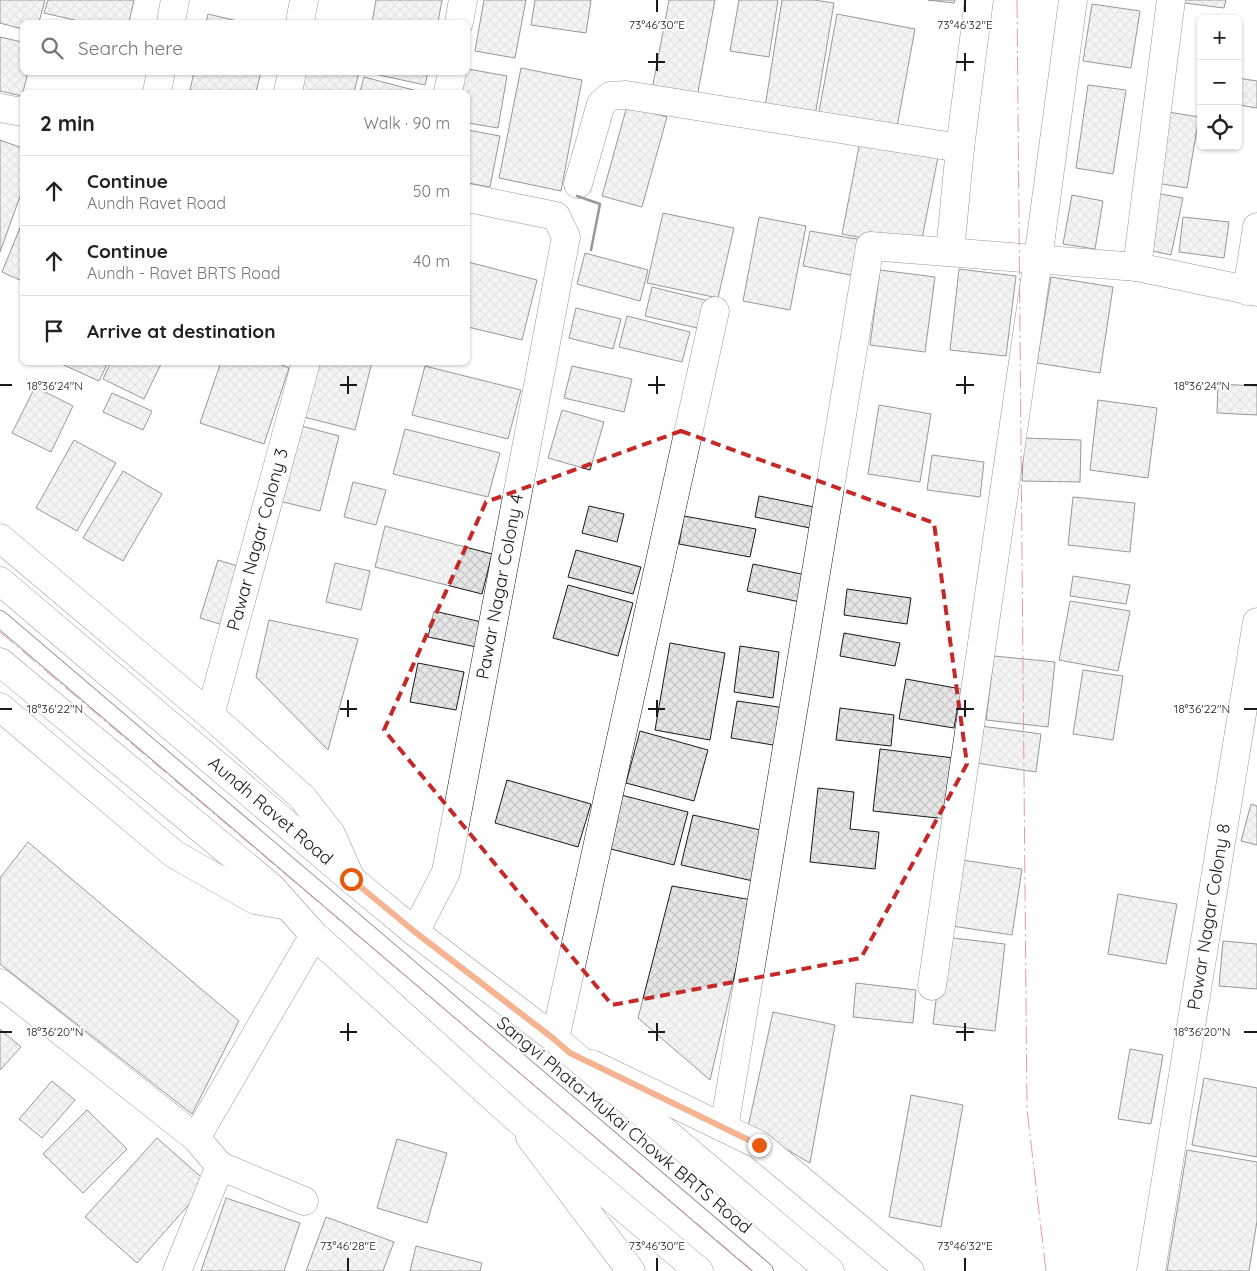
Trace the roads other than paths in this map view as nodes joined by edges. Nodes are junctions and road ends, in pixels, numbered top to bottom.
1 (175, 0) edge
2 (304, 0) edge
3 (463, 0) edge
4 (979, 0) edge
5 (1073, 0) edge
6 (1171, 0) edge
7 (171, 20) edge
8 (300, 20) edge
9 (460, 20) edge
10 (161, 75) edge
11 (291, 75) edge
12 (451, 75) edge
13 (158, 90) edge
14 (288, 90) edge
15 (448, 90) edge
16 (0, 108) edge
17 (20, 112) edge
18 (960, 148) junction
19 (578, 184) dead end
20 (470, 198) edge
21 (1257, 227) edge
22 (950, 252) junction
23 (1038, 259) junction
24 (1137, 267) junction
25 (1252, 291) edge
26 (715, 311) dead end
27 (305, 365) edge
28 (0, 538) edge
29 (0, 581) edge
30 (0, 619) edge
31 (1257, 622) edge
32 (0, 662) edge
33 (0, 707) edge
34 (210, 714) junction
35 (351, 879) junction
36 (288, 906) junction
37 (415, 932) junction
38 (314, 935) junction
39 (0, 983) edge
40 (932, 986) dead end
41 (562, 1046) junction
42 (515, 1117) junction
43 (724, 1128) junction
44 (196, 1138) junction
45 (220, 1166) junction
46 (304, 1201) dead end
47 (177, 1271) edge
48 (631, 1271) edge
49 (699, 1271) edge
50 (765, 1271) edge
51 (830, 1271) edge
52 (910, 1271) edge
53 (1151, 1271) edge

1 - 7 street
2 - 8 street
3 - 9 street
4 - 18 street
5 - 23 street
6 - 24 street
10 - 13 street
11 - 14 street
12 - 15 street
16 - 17 street
18 - 19 street
18 - 22 street
20 - 37 street, Pawar Nagar Colony 4
21 - 25 street
22 - 23 street
22 - 43 street
23 - 24 street
23 - 40 street
24 - 25 street
26 - 41 street
27 - 34 street, Pawar Nagar Colony 3
28 - 34 street
29 - 35 street, Aundh Ravet Road
30 - 50 lane, Sangvi Phata-Mukai Chowk BRTS Road
31 - 53 street, Pawar Nagar Colony 8
32 - 36 street
33 - 36 street
34 - 35 street
35 - 37 street, Aundh Ravet Road
36 - 38 street
37 - 41 street, Aundh Ravet Road
38 - 42 street
38 - 44 street
39 - 44 street
41 - 43 street
41 - 51 street
42 - 48 street
42 - 49 street
43 - 52 street
44 - 45 street
45 - 46 street
45 - 47 street

